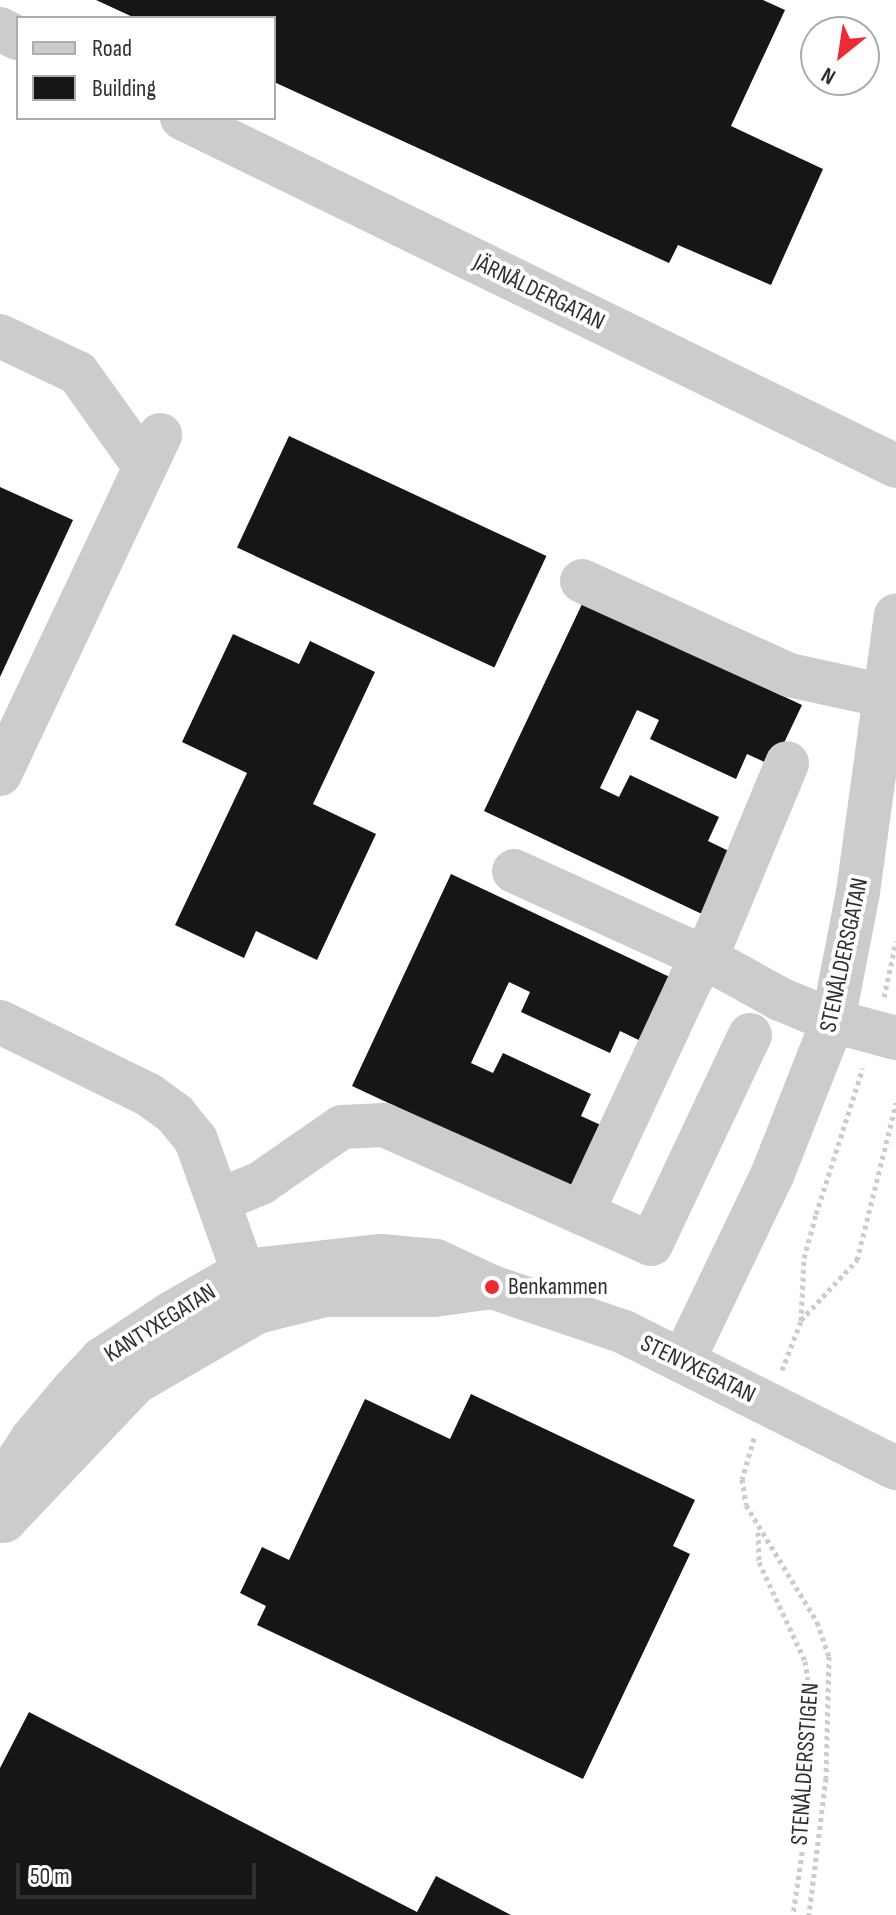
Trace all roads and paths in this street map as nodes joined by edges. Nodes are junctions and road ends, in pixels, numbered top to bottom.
1 (186, 120) edge
2 (0, 336) edge
3 (896, 466) edge
4 (582, 581) dead end
5 (896, 616) edge
6 (886, 696) junction
7 (787, 763) dead end
8 (0, 774) edge
9 (514, 871) dead end
10 (896, 941) edge
11 (706, 958) junction
12 (833, 1021) junction
13 (0, 1022) edge
14 (886, 1034) edge
15 (750, 1035) dead end
16 (896, 1103) edge
17 (220, 1200) junction
18 (582, 1213) junction
19 (245, 1271) junction
20 (492, 1287) junction
21 (257, 1312) junction
22 (801, 1321) junction
23 (683, 1361) junction
24 (769, 1404) junction
25 (896, 1468) edge
26 (0, 1500) edge
27 (0, 1525) edge
28 (758, 1531) junction
29 (793, 1915) edge
30 (809, 1915) edge

1 - 3 street, JÄRNÅLDERGATAN
2 - 8 street
4 - 6 street
5 - 6 street, STENÅLDERSGATAN
6 - 12 street, STENÅLDERSGATAN
7 - 11 street
9 - 11 street
10 - 14 path
11 - 12 street
11 - 18 street
12 - 14 street
12 - 23 street, STENÅLDERSGATAN
13 - 17 street
14 - 22 path
15 - 18 street
16 - 22 path
17 - 18 street
17 - 19 street
19 - 20 street, STENYXEGATAN
19 - 21 street
19 - 26 street, KANTYXEGATAN
20 - 21 street, STENYXEGATAN
20 - 23 street, STENYXEGATAN
21 - 27 street, KANTYXEGATAN
22 - 24 path, STENÅLDERSSTIGEN
23 - 24 street, STENYXEGATAN
24 - 25 street, STENYXEGATAN
24 - 28 path, STENÅLDERSSTIGEN
28 - 29 path
28 - 30 path, STENÅLDERSSTIGEN

